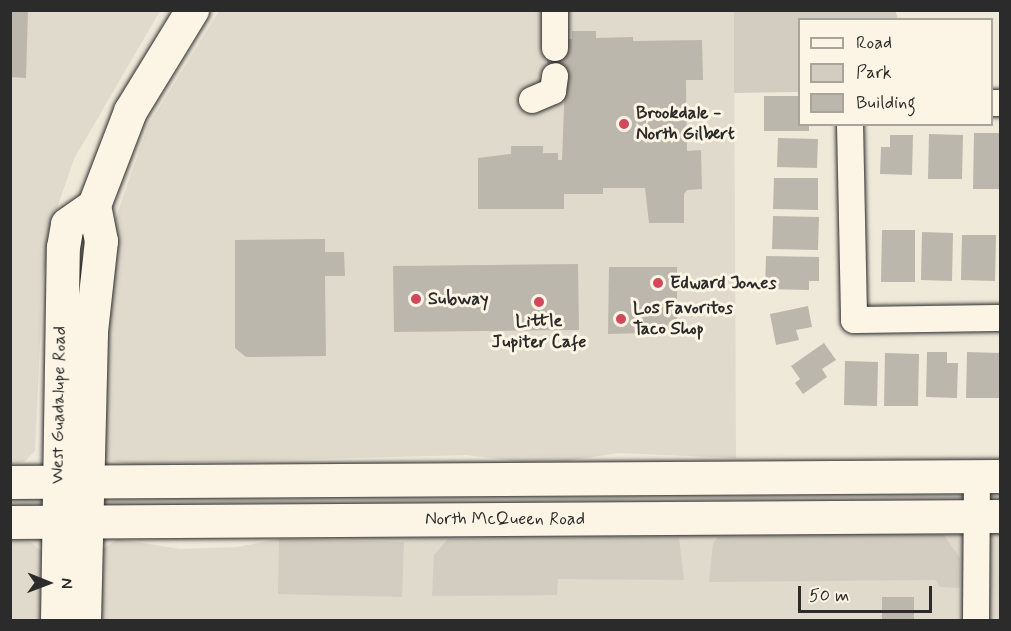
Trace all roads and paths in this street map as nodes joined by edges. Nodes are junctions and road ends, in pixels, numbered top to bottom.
1 (192, 10) edge
2 (555, 10) edge
3 (555, 48) dead end
4 (555, 76) dead end
5 (532, 100) dead end
6 (850, 126) edge
7 (1000, 318) edge
8 (989, 476) edge
9 (594, 479) junction
10 (10, 482) edge
11 (72, 482) junction
12 (989, 516) edge
13 (593, 519) junction
14 (10, 522) edge
15 (72, 522) junction
16 (57, 621) edge
17 (84, 621) edge
18 (976, 621) edge

1 - 11 main road, West Guadalupe Road
2 - 3 street
4 - 5 street
6 - 7 street
8 - 9 main road
8 - 12 street
9 - 11 main road
9 - 13 main road
10 - 11 main road
11 - 15 main road, West Guadalupe Road
12 - 13 main road, North McQueen Road
12 - 18 street
13 - 15 main road, North McQueen Road
14 - 15 main road, North McQueen Road
15 - 16 main road, West Guadalupe Road
15 - 17 main road, West Guadalupe Road

